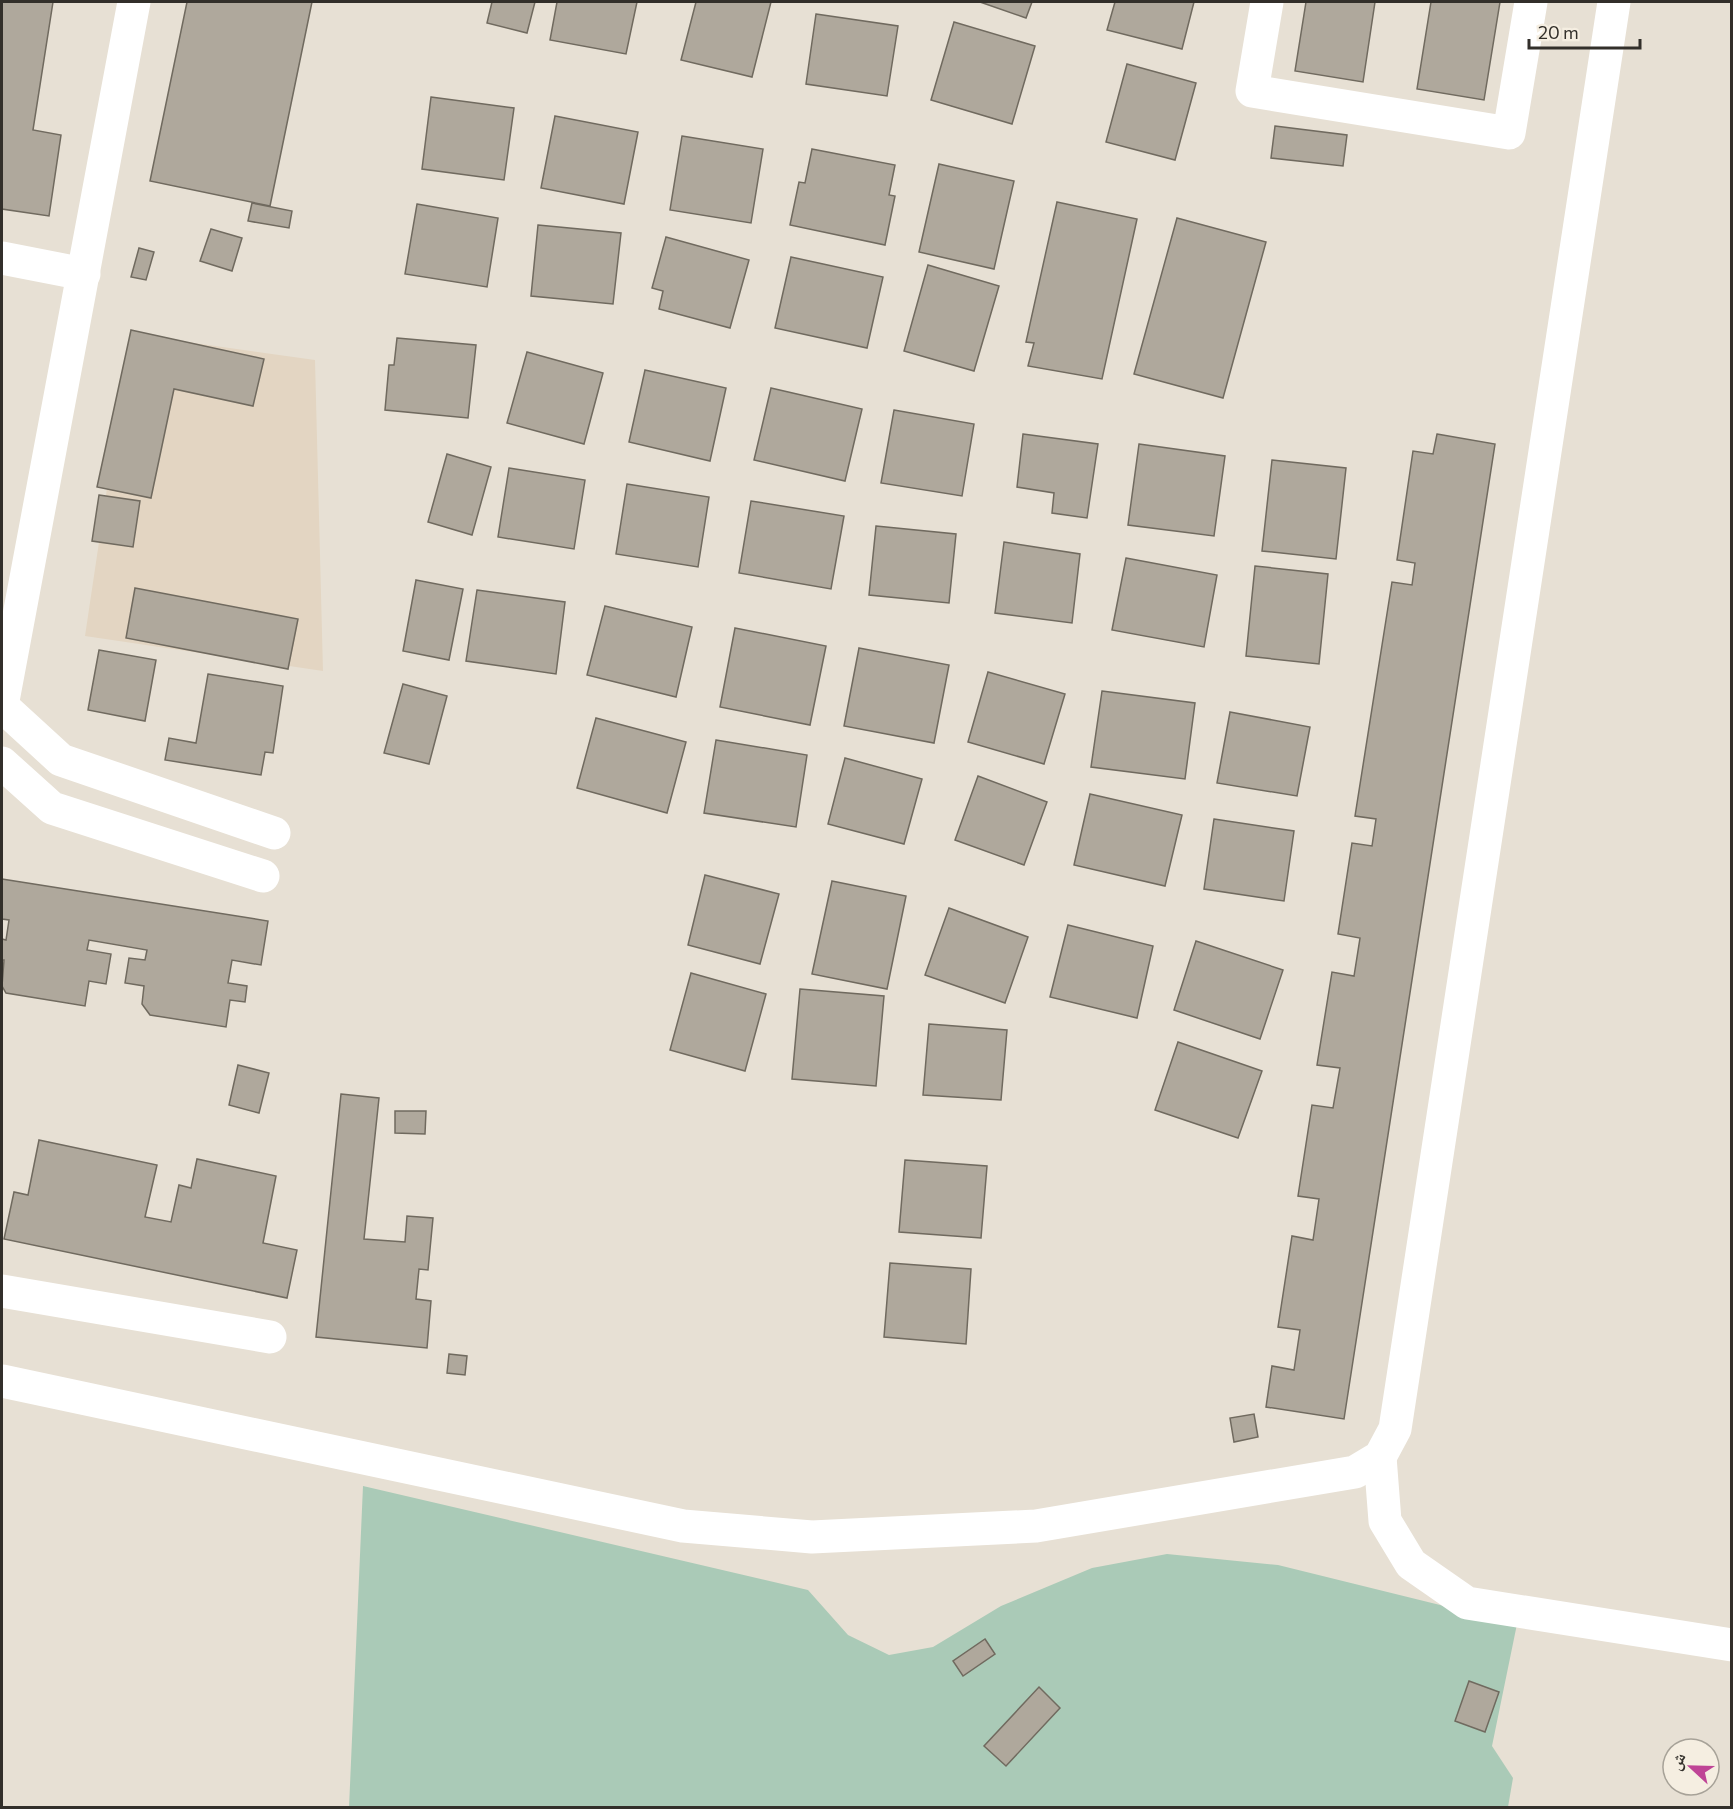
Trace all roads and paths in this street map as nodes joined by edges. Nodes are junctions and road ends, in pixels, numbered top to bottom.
1 (134, 2) edge
2 (1267, 2) edge
3 (1531, 2) edge
4 (1614, 2) edge
5 (2, 258) edge
6 (84, 274) junction
7 (2, 706) edge
8 (2, 763) edge
9 (274, 832) dead end
10 (263, 876) dead end
11 (2, 1291) edge
12 (270, 1337) dead end
13 (2, 1381) edge
14 (1380, 1457) junction
15 (1731, 1645) edge

1 - 6 street
2 - 3 street
4 - 14 street
5 - 6 street
6 - 7 street
7 - 9 street
8 - 10 street
11 - 12 street
13 - 14 street
14 - 15 street

